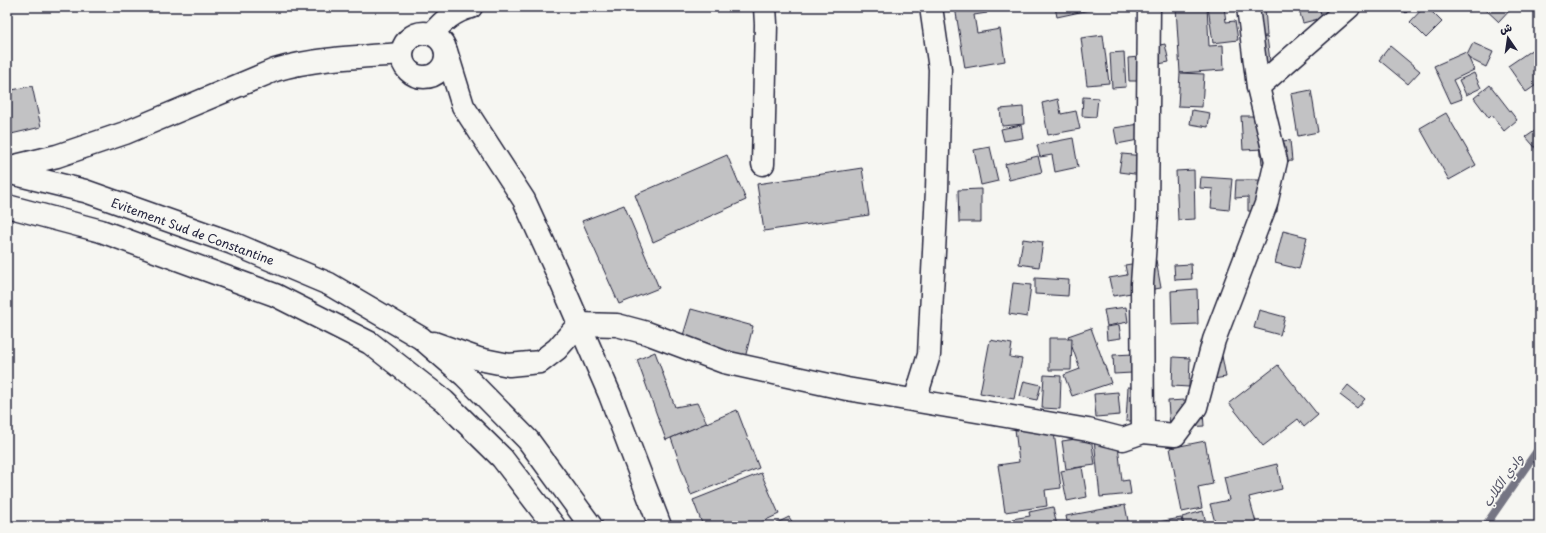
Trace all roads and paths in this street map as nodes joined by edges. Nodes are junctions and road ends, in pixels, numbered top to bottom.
1 (471, 7) edge
2 (765, 7) edge
3 (932, 7) edge
4 (1149, 7) edge
5 (1248, 7) edge
6 (1349, 7) edge
7 (432, 34) junction
8 (446, 51) junction
9 (402, 54) junction
10 (418, 77) junction
11 (1258, 87) junction
12 (463, 106) junction
13 (763, 164) dead end
14 (7, 168) edge
15 (7, 172) edge
16 (7, 206) edge
17 (579, 324) junction
18 (420, 338) junction
19 (915, 400) junction
20 (1143, 432) junction
21 (554, 526) edge
22 (591, 526) edge
23 (660, 526) edge

1 - 7 main road
2 - 13 main road
3 - 19 main road
4 - 20 main road
5 - 11 main road
6 - 11 main road
7 - 8 main road
7 - 9 main road
8 - 10 main road
8 - 12 main road
9 - 10 main road
9 - 14 main road
10 - 12 main road
11 - 20 main road
12 - 17 main road
15 - 18 main road, Evitement Sud de Constantine
16 - 21 main road
17 - 18 main road
17 - 19 main road
17 - 23 main road
18 - 22 main road, Evitement Sud de Constantine
19 - 20 main road

